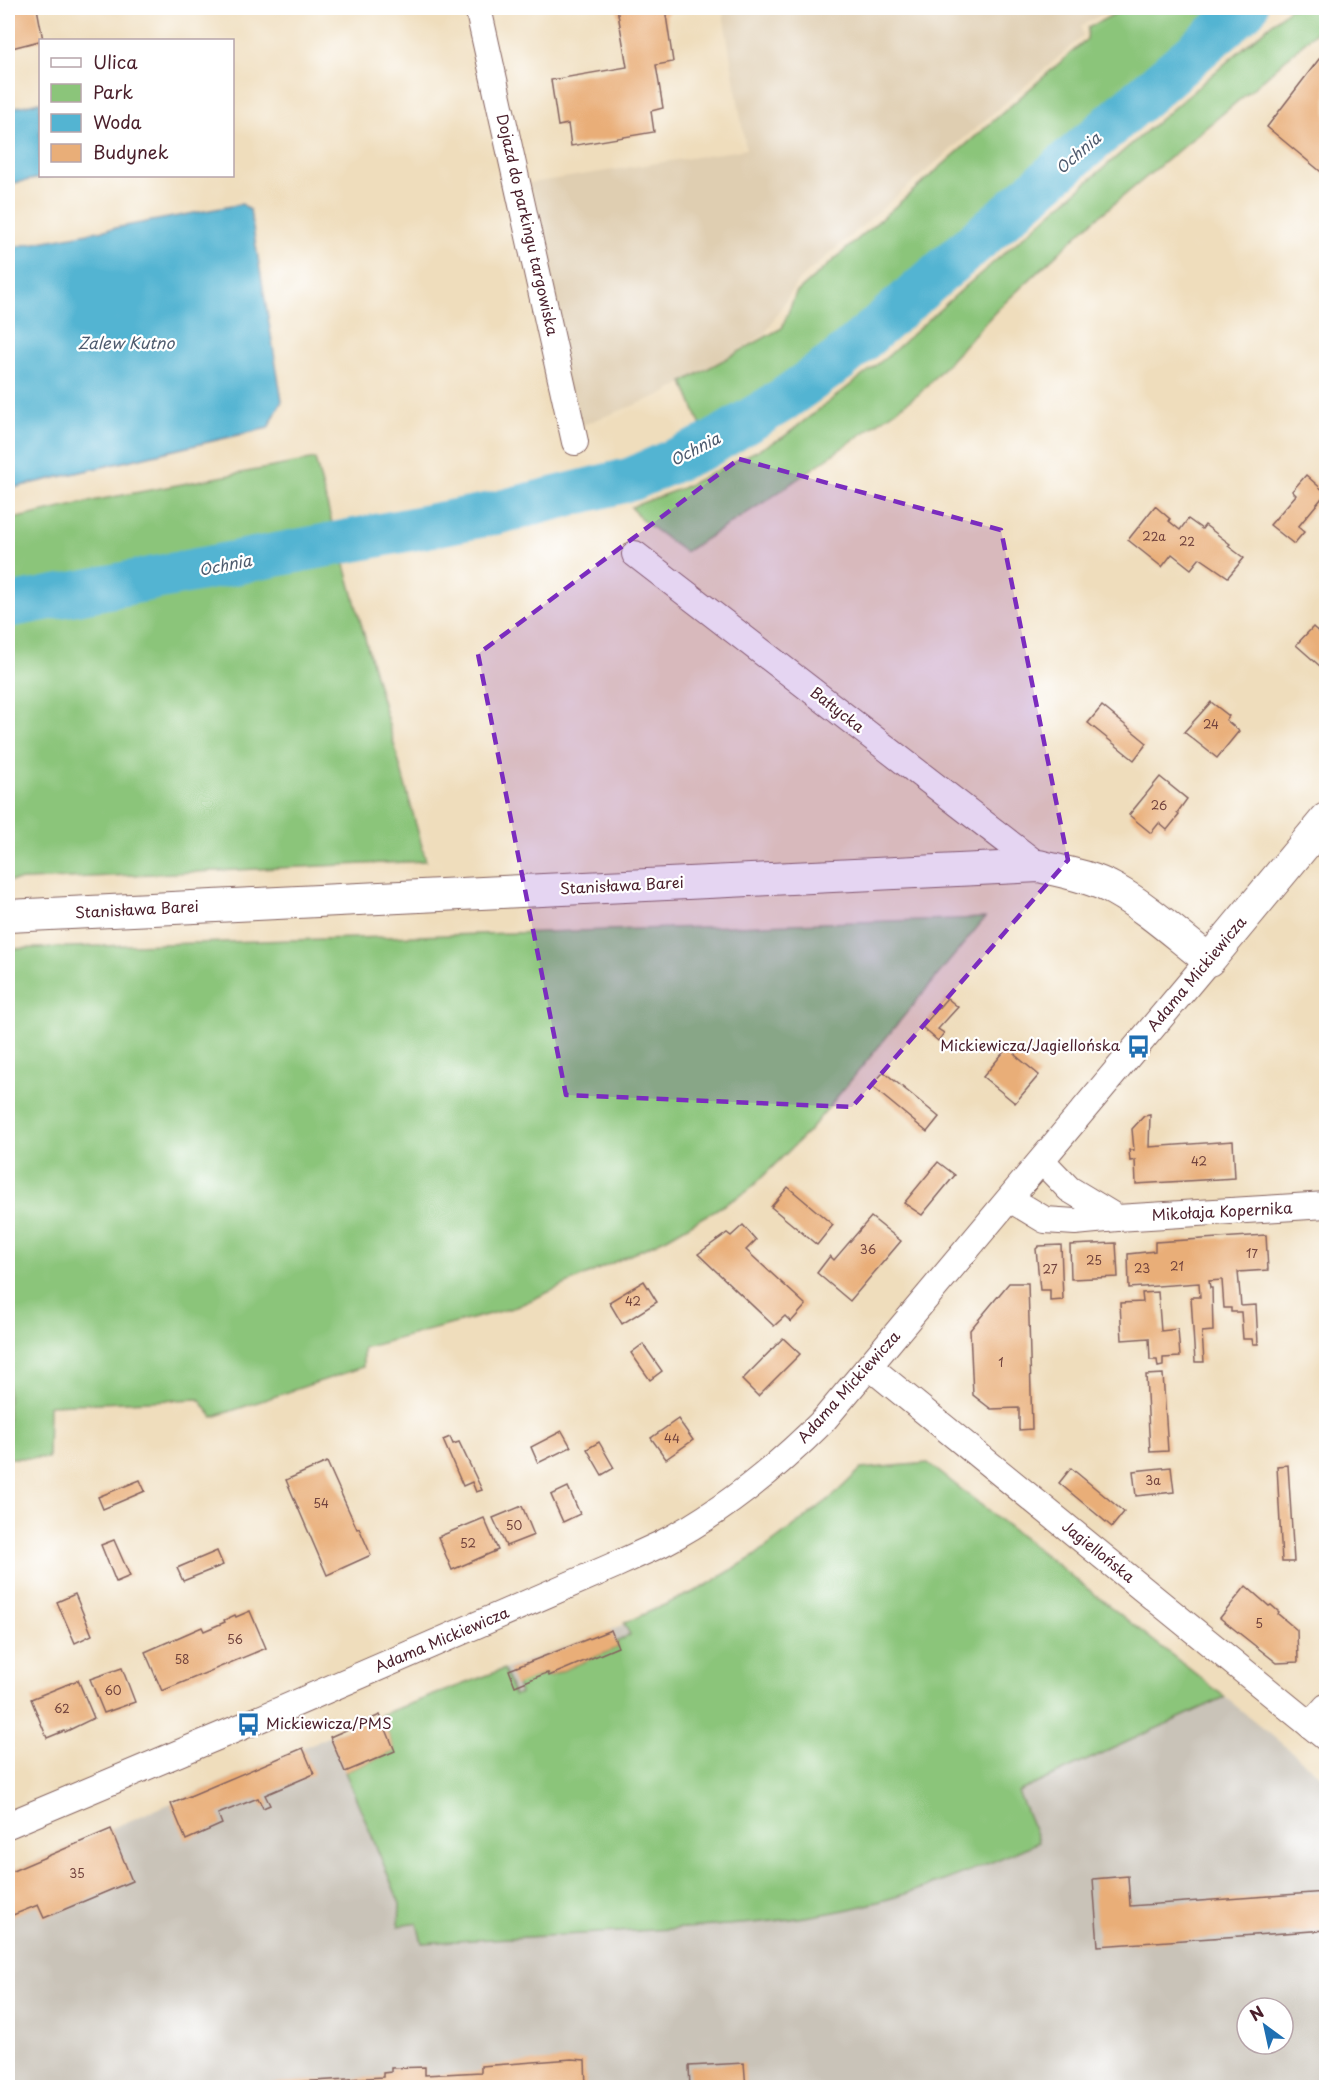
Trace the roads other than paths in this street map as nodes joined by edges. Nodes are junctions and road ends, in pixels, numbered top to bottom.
1 (478, 8) edge
2 (575, 442) dead end
3 (635, 554) dead end
4 (1326, 819) edge
5 (1039, 866) junction
6 (8, 916) edge
7 (1209, 960) junction
8 (1042, 1161) junction
9 (1010, 1199) junction
10 (1326, 1206) edge
11 (1117, 1218) junction
12 (870, 1367) junction
13 (1321, 1724) edge
14 (8, 1825) edge

1 - 2 street, Dojazd do parkingu targowiska
3 - 5 street, Bałtycka
4 - 7 street, Adama Mickiewicza
5 - 6 street, Stanisława Barei
5 - 7 street, Stanisława Barei
7 - 8 street, Adama Mickiewicza
8 - 9 street, Adama Mickiewicza
8 - 11 street
9 - 11 street, Mikołaja Kopernika
9 - 12 street, Adama Mickiewicza
10 - 11 street, Mikołaja Kopernika
12 - 13 street, Jagiellońska
12 - 14 street, Adama Mickiewicza

